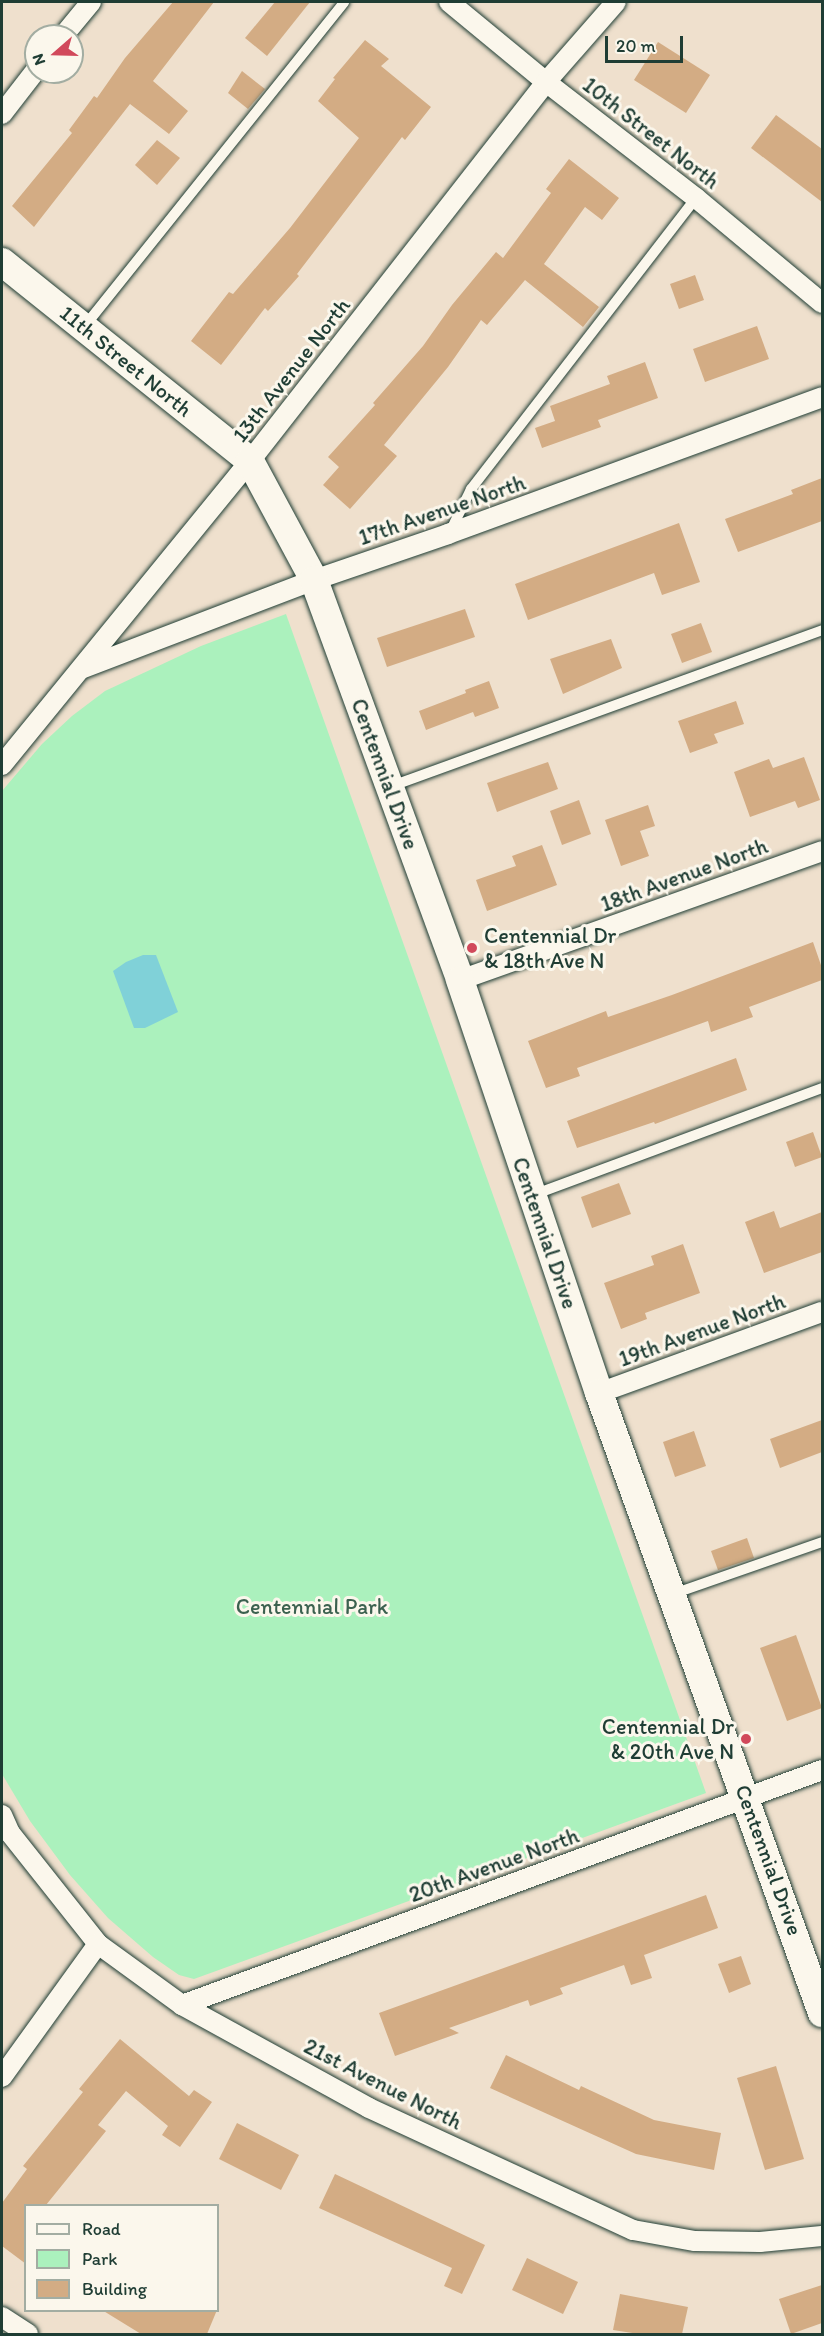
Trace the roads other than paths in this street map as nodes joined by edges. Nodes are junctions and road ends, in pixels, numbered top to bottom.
1 (91, 2) edge
2 (344, 2) edge
3 (449, 2) edge
4 (615, 2) edge
5 (73, 24) edge
6 (546, 82) junction
7 (25, 84) edge
8 (2, 114) edge
9 (696, 198) junction
10 (2, 262) edge
11 (822, 303) edge
12 (84, 328) junction
13 (822, 398) edge
14 (250, 461) junction
15 (448, 534) junction
16 (314, 580) junction
17 (822, 630) edge
18 (79, 670) junction
19 (2, 765) edge
20 (389, 787) junction
21 (822, 851) edge
22 (460, 980) junction
23 (822, 1088) edge
24 (532, 1195) junction
25 (822, 1312) edge
26 (599, 1392) junction
27 (822, 1542) edge
28 (673, 1595) junction
29 (822, 1770) edge
30 (747, 1798) junction
31 (2, 1815) edge
32 (98, 1944) junction
33 (182, 2005) junction
34 (822, 2007) edge
35 (2, 2077) edge
36 (822, 2236) edge
37 (2, 2317) edge
38 (28, 2334) edge

1 - 5 street
2 - 12 lane
3 - 6 street, 10th Street North
4 - 6 street, 13th Avenue North
6 - 9 street, 10th Street North
6 - 14 street, 13th Avenue North
7 - 8 street
9 - 11 street, 10th Street North
9 - 15 lane
10 - 12 street, 11th Street North
12 - 14 street, 11th Street North
13 - 15 street, 17th Avenue North
14 - 16 street, Centennial Drive
14 - 18 street, 13th Avenue North
15 - 16 street, 17th Avenue North
16 - 18 street, 17th Avenue North
16 - 20 street, Centennial Drive
17 - 20 lane
18 - 19 street, 13th Avenue North
20 - 22 street, Centennial Drive
21 - 22 street, 18th Avenue North
22 - 24 street, Centennial Drive
23 - 24 lane
24 - 26 street, Centennial Drive
25 - 26 street, 19th Avenue North
26 - 28 street, Centennial Drive
27 - 28 lane
28 - 30 street, Centennial Drive
29 - 30 street, 20th Avenue North
30 - 33 street, 20th Avenue North
30 - 34 street, Centennial Drive
31 - 32 street, 21st Avenue North
32 - 33 street, 21st Avenue North
32 - 35 street
33 - 36 street, 21st Avenue North
37 - 38 street

